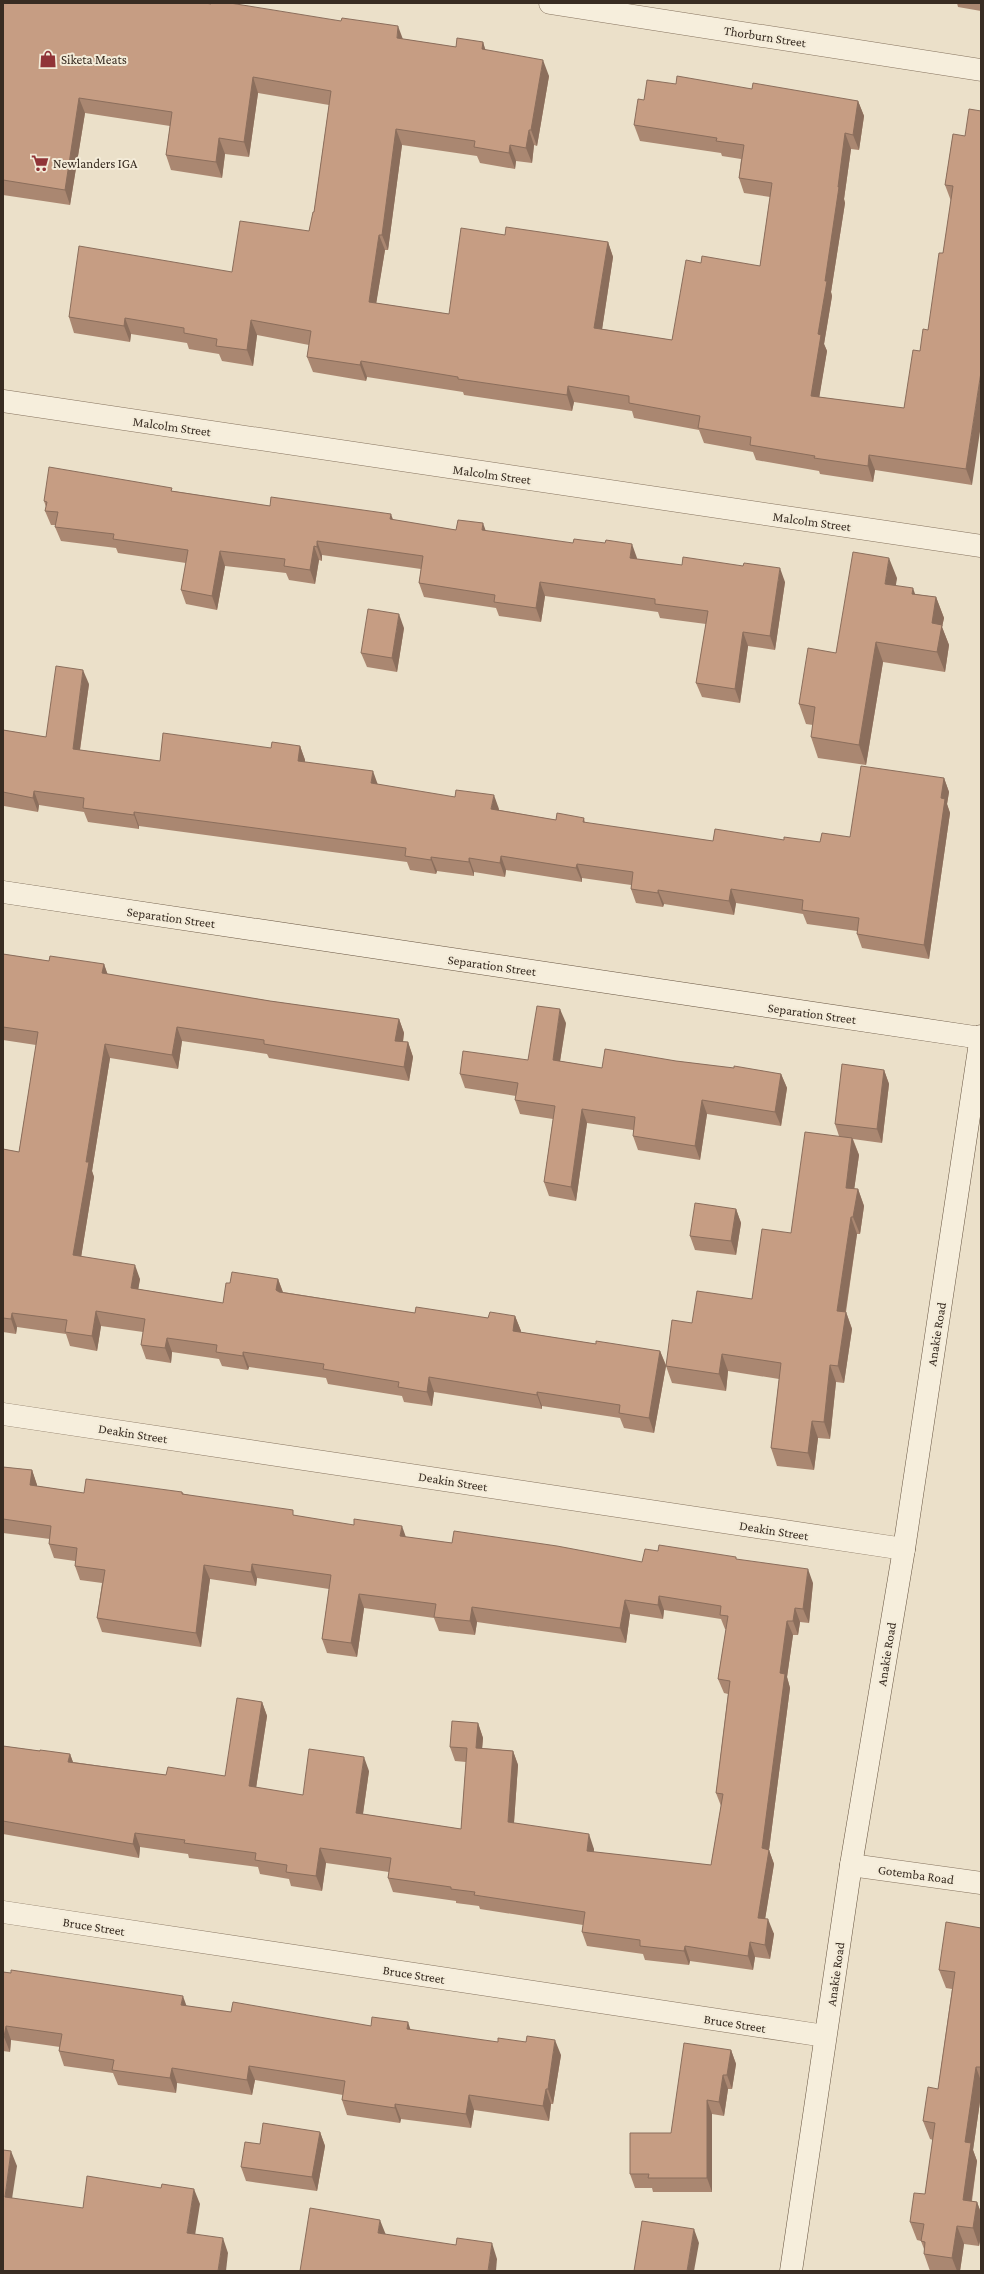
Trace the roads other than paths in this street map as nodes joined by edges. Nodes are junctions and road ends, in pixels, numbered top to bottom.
1 (550, 3) edge
2 (981, 70) edge
3 (3, 401) edge
4 (981, 546) edge
5 (3, 892) edge
6 (981, 1037) edge
7 (3, 1414) edge
8 (904, 1549) junction
9 (851, 1865) junction
10 (981, 1883) edge
11 (3, 1912) edge
12 (825, 2036) junction
13 (791, 2271) edge

1 - 2 street, Thorburn Street
3 - 4 street, Malcolm Street
5 - 6 street, Separation Street
6 - 8 street, Anakie Road
7 - 8 street, Deakin Street
8 - 9 street, Anakie Road
9 - 10 street, Gotemba Road
9 - 12 street, Anakie Road
11 - 12 street, Bruce Street
12 - 13 street, Anakie Road

